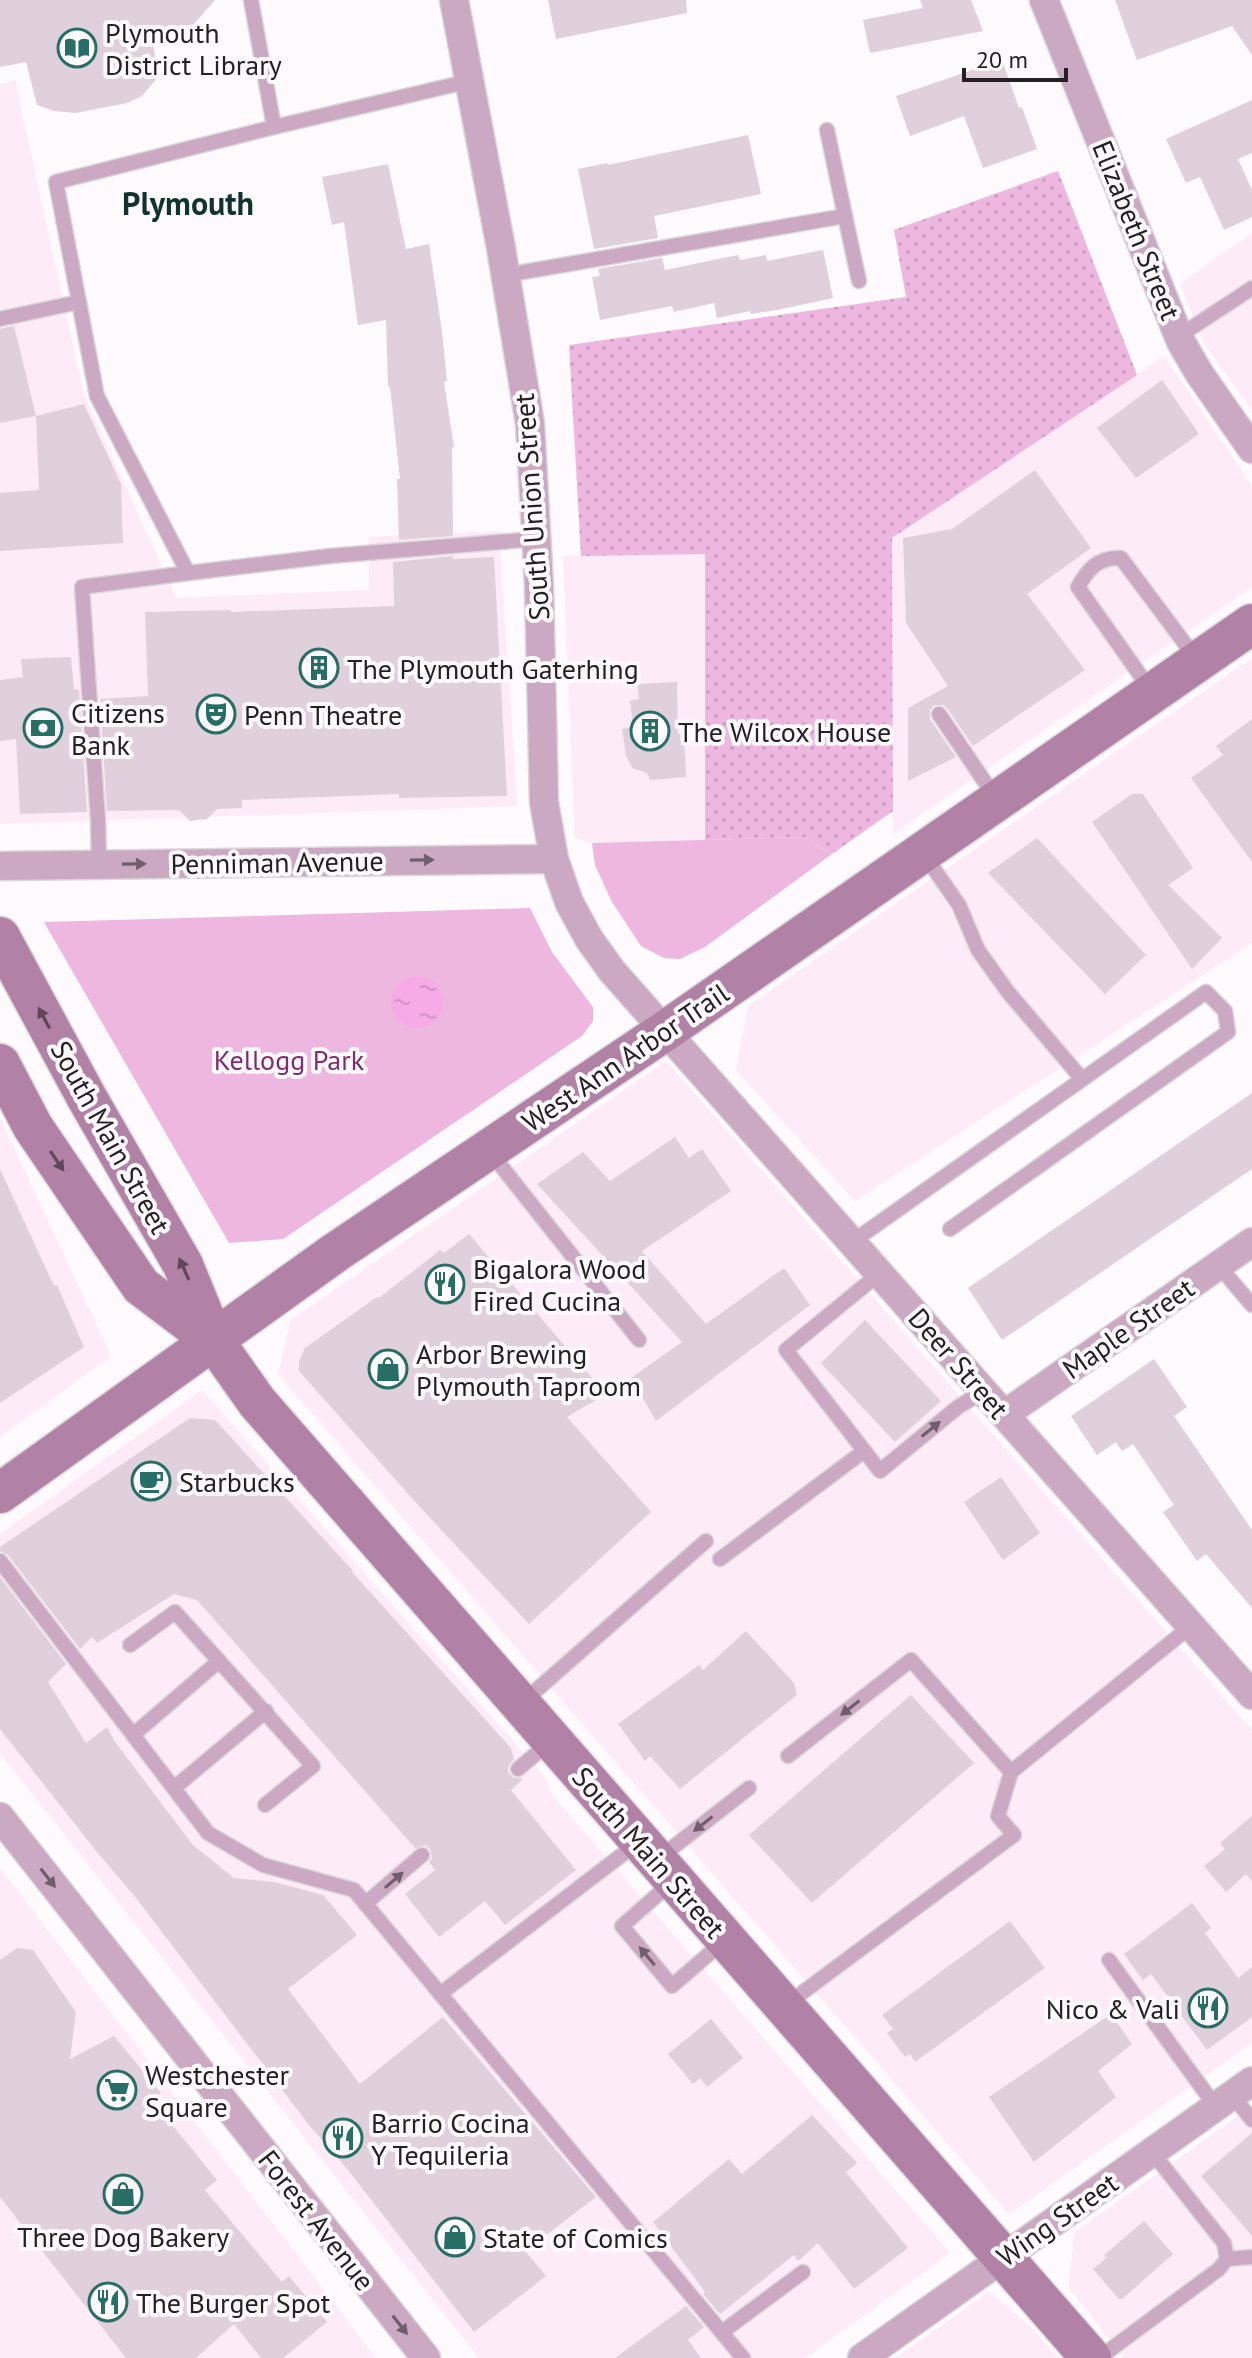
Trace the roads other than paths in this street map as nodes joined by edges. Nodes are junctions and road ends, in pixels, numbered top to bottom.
1 (251, 0) edge
2 (454, 0) edge
3 (1044, 0) edge
4 (470, 81) junction
5 (274, 127) junction
6 (827, 130) dead end
7 (845, 216) junction
8 (506, 275) junction
9 (859, 281) dead end
10 (1252, 288) edge
11 (79, 302) junction
12 (0, 319) edge
13 (1179, 336) junction
14 (1252, 449) edge
15 (536, 539) junction
16 (188, 573) junction
17 (1252, 624) edge
18 (1198, 662) junction
19 (1153, 693) junction
20 (939, 714) dead end
21 (997, 801) junction
22 (923, 852) junction
23 (554, 859) junction
24 (99, 864) junction
25 (0, 866) edge
26 (0, 937) edge
27 (665, 1031) junction
28 (0, 1064) edge
29 (1082, 1079) junction
30 (488, 1150) junction
31 (950, 1229) dead end
32 (852, 1242) junction
33 (1252, 1242) edge
34 (1218, 1265) junction
35 (880, 1273) junction
36 (1252, 1305) edge
37 (639, 1340) dead end
38 (214, 1341) junction
39 (984, 1391) junction
40 (1005, 1414) junction
41 (864, 1451) junction
42 (0, 1493) edge
43 (706, 1541) dead end
44 (720, 1559) dead end
45 (0, 1561) edge
46 (1191, 1626) junction
47 (130, 1645) dead end
48 (219, 1661) junction
49 (1252, 1695) edge
50 (520, 1704) junction
51 (266, 1711) junction
52 (133, 1735) junction
53 (552, 1740) junction
54 (788, 1756) dead end
55 (518, 1769) dead end
56 (1011, 1772) junction
57 (174, 1788) junction
58 (749, 1788) dead end
59 (265, 1805) dead end
60 (0, 1817) edge
61 (422, 1855) dead end
62 (657, 1861) junction
63 (365, 1904) junction
64 (726, 1939) junction
65 (1109, 1960) dead end
66 (440, 1994) junction
67 (784, 2006) junction
68 (1233, 2094) edge
69 (1252, 2120) edge
70 (1152, 2152) junction
71 (1252, 2257) edge
72 (1003, 2258) junction
73 (1227, 2259) junction
74 (803, 2272) dead end
75 (722, 2332) junction
76 (426, 2358) edge
77 (743, 2358) edge
78 (862, 2358) edge
79 (1091, 2358) edge
80 (1099, 2358) edge

1 - 5 lane
2 - 4 street, South Union Street
3 - 13 street, Elizabeth Street
4 - 5 lane
4 - 8 street, South Union Street
5 - 11 lane
6 - 7 lane
7 - 8 lane
7 - 9 lane
8 - 15 street, South Union Street
10 - 13 lane
11 - 12 lane
11 - 16 lane
13 - 14 street, Elizabeth Street
15 - 16 lane
15 - 23 street, South Union Street
16 - 24 lane
17 - 18 main road, West Ann Arbor Trail
18 - 19 main road, West Ann Arbor Trail
18 - 19 lane
19 - 21 main road, West Ann Arbor Trail
20 - 21 lane
21 - 22 main road, West Ann Arbor Trail
22 - 27 main road, West Ann Arbor Trail
22 - 29 lane
24 -> 23 street, Penniman Avenue
23 - 27 street, South Union Street
24 - 25 street, Penniman Avenue
38 -> 26 main road, South Main Street
27 - 30 main road, West Ann Arbor Trail
27 - 32 street, Deer Street
28 -> 38 main road, South Main Street
29 - 31 lane
29 - 32 lane
30 - 37 lane
30 - 38 main road, West Ann Arbor Trail
32 - 35 street, Deer Street
33 - 34 street, Maple Street
34 - 36 lane
34 - 40 street, Maple Street
35 - 39 street, Deer Street
35 - 41 lane
38 - 42 main road, West Ann Arbor Trail
38 - 50 main road, South Main Street
39 - 40 street, Deer Street
41 -> 39 lane
40 - 46 street, Deer Street
41 - 44 lane
43 - 50 lane
45 - 52 lane
46 - 49 street, Deer Street
46 - 56 lane
47 - 48 lane
48 - 51 lane
48 - 52 lane
50 - 53 main road, South Main Street
51 - 57 lane
51 - 59 lane
52 - 57 lane
53 - 55 lane
53 - 62 main road, South Main Street
56 -> 54 lane
56 - 67 lane
57 - 63 lane
58 -> 62 lane
60 -> 76 street, Forest Avenue
63 -> 61 lane
62 - 64 main road, South Main Street
64 -> 62 lane
62 - 66 lane
63 - 66 lane
64 - 67 main road, South Main Street
65 - 68 lane
66 - 75 lane
67 - 72 main road, South Main Street
68 - 69 lane
68 - 70 street, Wing Street
70 - 72 street, Wing Street
70 - 73 lane
71 - 73 lane
72 - 78 street, Wing Street
72 - 79 main road, South Main Street
73 - 80 lane
74 - 75 lane
75 - 77 lane

